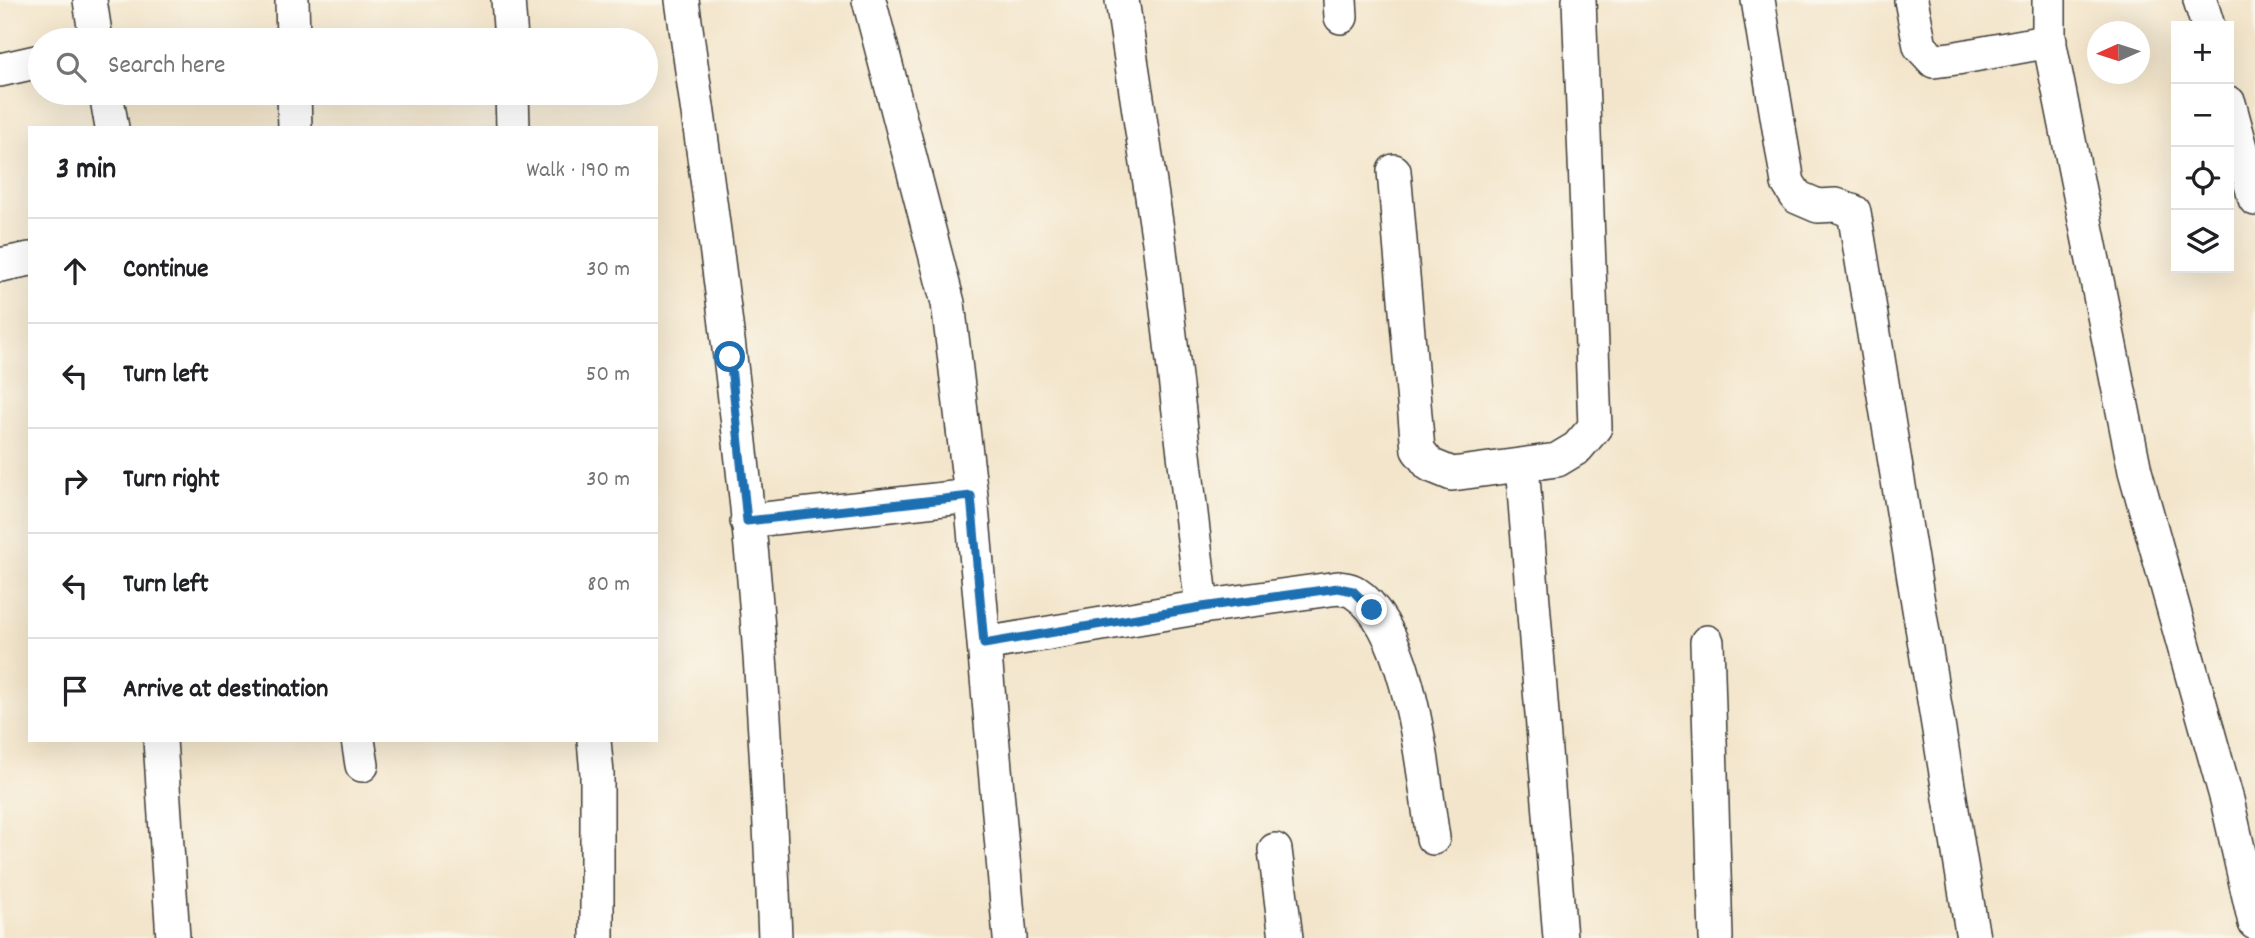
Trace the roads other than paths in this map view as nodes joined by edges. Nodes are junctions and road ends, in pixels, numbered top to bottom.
1 (89, 0) edge
2 (292, 0) edge
3 (508, 0) edge
4 (682, 0) edge
5 (869, 0) edge
6 (1122, 0) edge
7 (1579, 0) edge
8 (1758, 0) edge
9 (1911, 0) edge
10 (2049, 0) edge
11 (2200, 0) edge
12 (2206, 21) edge
13 (94, 28) edge
14 (293, 28) edge
15 (510, 28) edge
16 (2050, 41) junction
17 (28, 64) edge
18 (0, 70) edge
19 (108, 105) edge
20 (294, 105) edge
21 (512, 105) edge
22 (2234, 121) edge
23 (112, 126) edge
24 (295, 126) edge
25 (513, 126) edge
26 (1394, 171) dead end
27 (2255, 199) edge
28 (28, 259) edge
29 (0, 265) edge
30 (1522, 465) junction
31 (971, 496) junction
32 (747, 521) junction
33 (1202, 607) junction
34 (1707, 642) dead end
35 (984, 644) junction
36 (160, 742) edge
37 (594, 742) edge
38 (1433, 838) dead end
39 (1275, 850) dead end
40 (2255, 923) edge
41 (173, 938) edge
42 (597, 938) edge
43 (775, 938) edge
44 (1010, 938) edge
45 (1286, 938) edge
46 (1560, 938) edge
47 (1716, 938) edge
48 (1973, 938) edge

1 - 13 street
2 - 14 street
3 - 15 street
4 - 32 street
5 - 31 street
6 - 33 street
7 - 30 street
8 - 48 street
9 - 16 street
10 - 16 street
11 - 12 street
16 - 40 street
17 - 18 street
19 - 23 street
20 - 24 street
21 - 25 street
22 - 27 street
26 - 30 street
28 - 29 street
30 - 46 street
31 - 32 street
31 - 35 street
32 - 43 street
33 - 35 street
33 - 38 street
34 - 47 street
35 - 44 street
36 - 41 street
37 - 42 street
39 - 45 street

